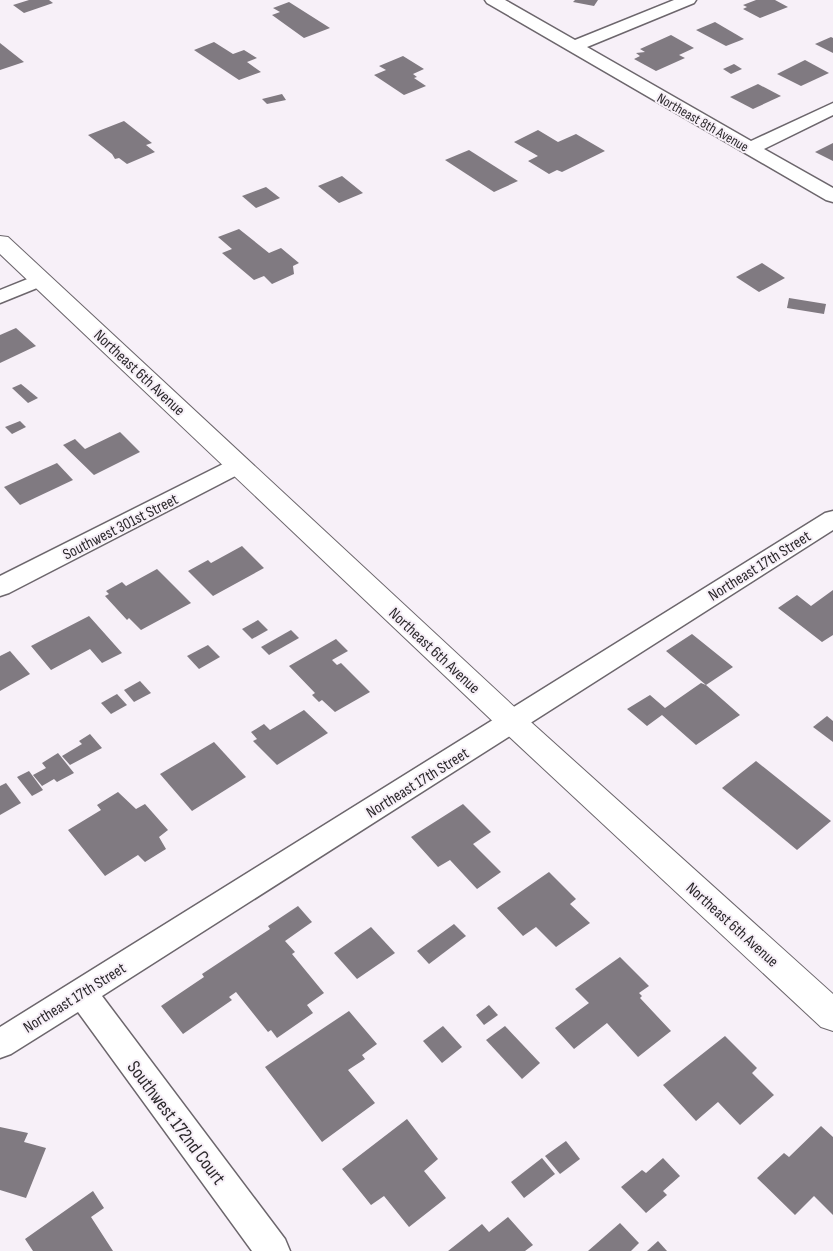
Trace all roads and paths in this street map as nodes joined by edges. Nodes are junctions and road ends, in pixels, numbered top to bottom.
1 (493, 0) edge
2 (688, 0) edge
3 (574, 46) junction
4 (833, 108) edge
5 (750, 149) junction
6 (833, 196) edge
7 (0, 242) edge
8 (40, 280) junction
9 (0, 297) edge
10 (239, 465) junction
11 (833, 519) edge
12 (0, 587) edge
13 (512, 722) junction
14 (81, 992) junction
15 (833, 1016) edge
16 (0, 1044) edge
17 (273, 1251) edge

1 - 3 street, Northeast 8th Avenue
2 - 3 street
3 - 5 street, Northeast 8th Avenue
4 - 5 street
5 - 6 street, Northeast 8th Avenue
7 - 8 street, Northeast 6th Avenue
8 - 9 street
8 - 10 street, Northeast 6th Avenue
10 - 12 street, Southwest 301st Street
10 - 13 street, Northeast 6th Avenue
11 - 13 street, Northeast 17th Street
13 - 14 street, Northeast 17th Street
13 - 15 street, Northeast 6th Avenue
14 - 16 street, Northeast 17th Street
14 - 17 street, Southwest 172nd Court

